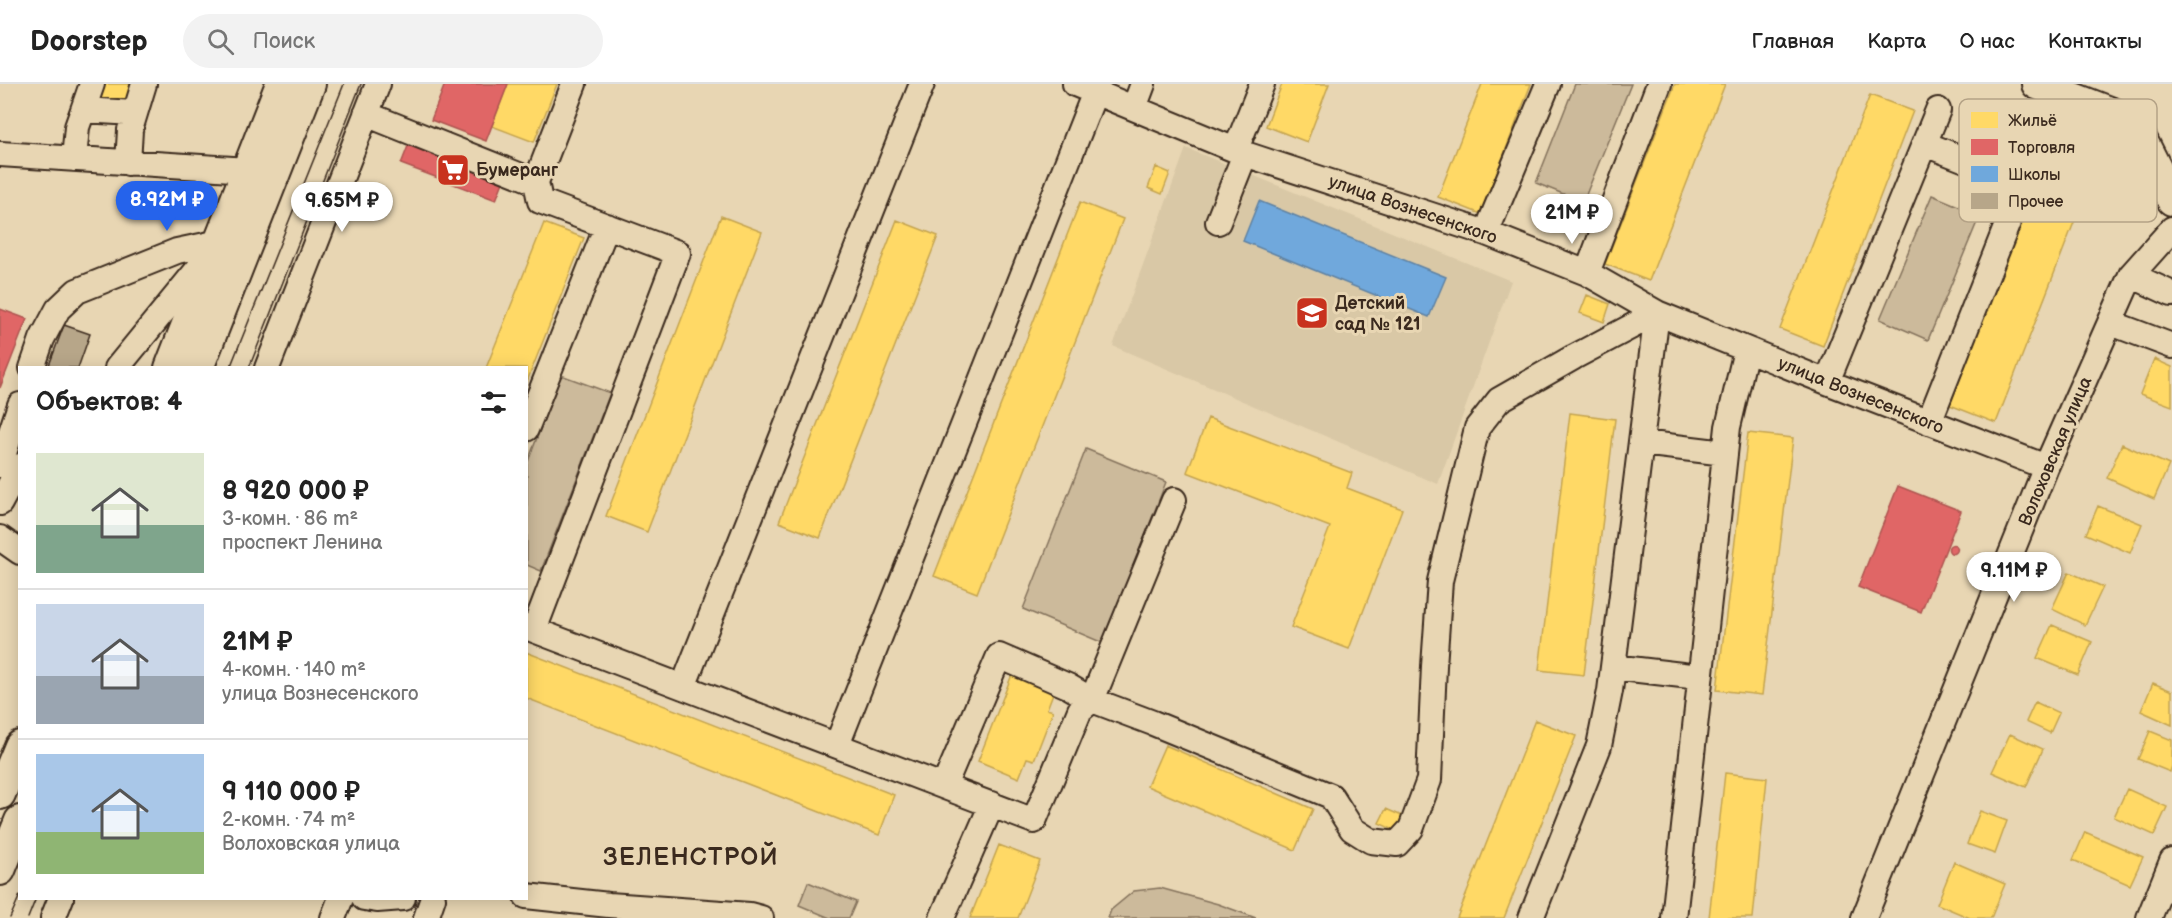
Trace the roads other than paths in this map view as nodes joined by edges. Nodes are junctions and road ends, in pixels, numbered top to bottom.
1 (92, 84) edge
2 (144, 84) edge
3 (281, 84) edge
4 (310, 84) edge
5 (378, 84) edge
6 (574, 84) edge
7 (922, 84) edge
8 (1143, 84) edge
9 (1262, 84) edge
10 (1548, 84) edge
11 (1659, 84) edge
12 (2037, 84) edge
13 (2090, 84) edge
14 (1085, 88) edge
15 (2076, 99) edge
16 (2102, 99) edge
17 (1134, 108) junction
18 (1938, 110) dead end
19 (83, 111) junction
20 (134, 113) junction
21 (366, 114) junction
22 (1924, 144) junction
23 (1240, 152) junction
24 (0, 154) edge
25 (1959, 158) edge
26 (74, 159) junction
27 (128, 163) junction
28 (2157, 170) edge
29 (261, 171) junction
30 (536, 182) junction
31 (2172, 200) edge
32 (1218, 222) dead end
33 (2008, 222) edge
34 (607, 226) junction
35 (2172, 229) edge
36 (1486, 232) junction
37 (220, 242) junction
38 (1587, 273) junction
39 (2131, 275) junction
40 (2172, 294) edge
41 (1657, 313) junction
42 (2111, 323) junction
43 (2172, 346) edge
44 (1746, 350) junction
45 (33, 366) edge
46 (119, 366) edge
47 (171, 366) edge
48 (199, 366) edge
49 (268, 366) edge
50 (1827, 382) junction
51 (18, 411) edge
52 (1929, 422) junction
53 (528, 424) edge
54 (1642, 443) junction
55 (1725, 453) junction
56 (0, 465) edge
57 (2046, 467) junction
58 (18, 470) edge
59 (1174, 500) dead end
60 (0, 503) edge
61 (0, 538) edge
62 (18, 551) edge
63 (530, 628) edge
64 (1613, 667) junction
65 (1699, 677) junction
66 (683, 687) junction
67 (1092, 700) junction
68 (837, 745) junction
69 (18, 751) edge
70 (944, 786) junction
71 (0, 794) edge
72 (992, 804) junction
73 (18, 826) edge
74 (2172, 861) edge
75 (0, 870) edge
76 (528, 896) edge
77 (60, 900) edge
78 (340, 900) edge
79 (432, 900) edge
80 (606, 911) edge
81 (53, 918) edge
82 (333, 918) edge
83 (426, 918) edge
84 (761, 918) edge
85 (942, 918) edge
86 (1531, 918) edge
87 (1674, 918) edge
88 (1864, 918) edge
89 (2148, 918) edge

1 - 19 street
2 - 20 street
3 - 29 main road
4 - 29 main road
5 - 21 street
6 - 30 street
7 - 66 street
8 - 17 street
9 - 23 street
10 - 36 street
11 - 38 street
12 - 15 main road
13 - 16 main road
14 - 17 street, улица Вознесенского
14 - 68 street
17 - 23 street, улица Вознесенского
18 - 22 street
19 - 20 street
19 - 26 street
20 - 27 street
21 - 30 street
21 - 49 street
22 - 25 street
22 - 50 street
23 - 32 street
23 - 36 street, улица Вознесенского
24 - 26 street
26 - 27 street
27 - 29 street
28 - 31 main road
29 - 37 main road
29 - 48 main road
30 - 34 street
33 - 52 street
34 - 53 street
34 - 63 street
35 - 39 street, Волоховская улица
36 - 38 street, улица Вознесенского
37 - 45 street
37 - 46 street
37 - 47 main road
38 - 41 street, улица Вознесенского
39 - 40 street
39 - 42 street, Волоховская улица
41 - 44 street, улица Вознесенского
41 - 54 street
41 - 67 street
42 - 43 street
42 - 57 street, Волоховская улица
44 - 50 street, улица Вознесенского
44 - 55 street
50 - 52 street, улица Вознесенского
51 - 56 street
52 - 57 street, улица Вознесенского
54 - 55 street
54 - 64 street
55 - 65 street
57 - 88 street, Волоховская улица
58 - 60 street
59 - 67 street
61 - 62 street
63 - 66 street
64 - 65 street
64 - 86 street
65 - 87 street
66 - 68 street
67 - 70 street
67 - 72 street
68 - 70 street
69 - 71 main road
70 - 72 street
72 - 85 street
73 - 75 main road
74 - 89 street
76 - 80 street
77 - 81 street
78 - 82 street
79 - 83 street
80 - 84 street

